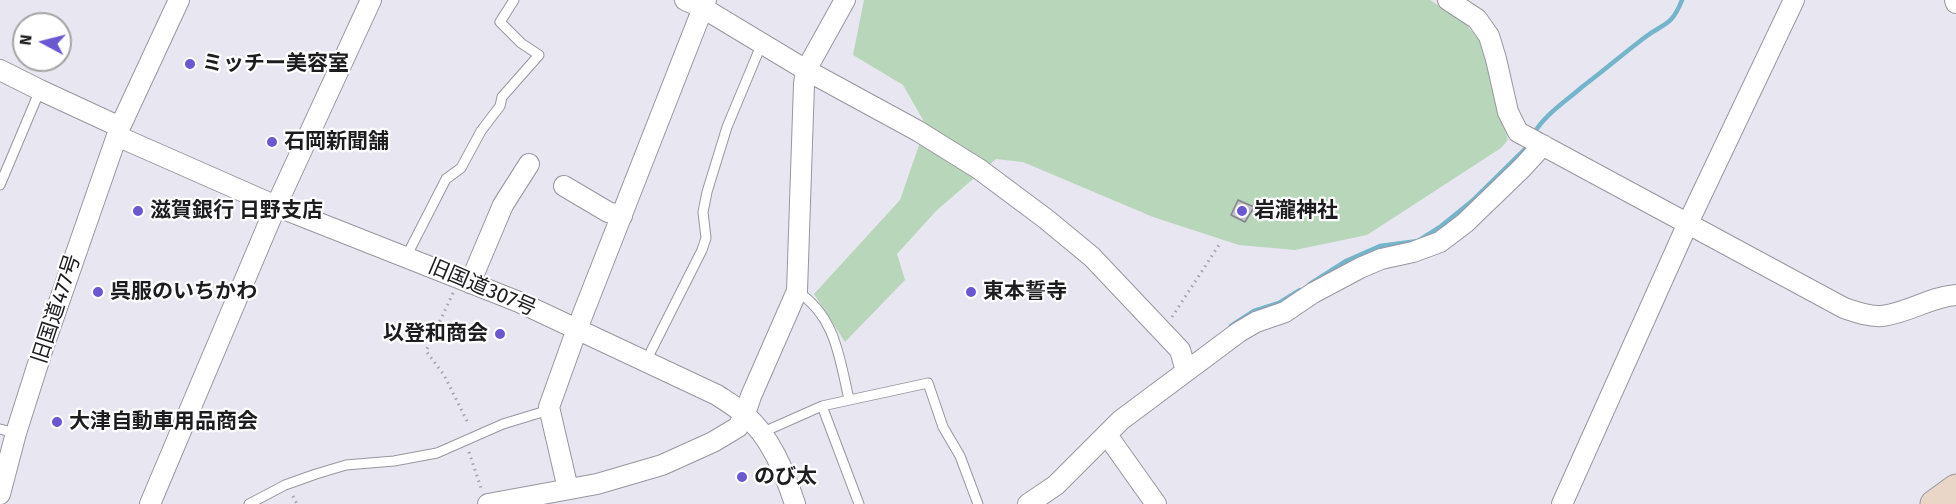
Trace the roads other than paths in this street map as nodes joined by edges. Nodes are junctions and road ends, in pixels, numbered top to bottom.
1 (179, 0) edge
2 (371, 0) edge
3 (514, 0) edge
4 (685, 0) edge
5 (845, 0) edge
6 (1448, 0) edge
7 (1794, 0) edge
8 (705, 4) edge
9 (762, 43) junction
10 (0, 70) edge
11 (806, 70) junction
12 (40, 90) junction
13 (118, 131) junction
14 (1534, 140) junction
15 (529, 164) dead end
16 (0, 185) edge
17 (564, 186) dead end
18 (276, 206) junction
19 (621, 216) junction
20 (1688, 223) junction
21 (406, 257) junction
22 (465, 281) junction
23 (797, 291) junction
24 (1956, 295) edge
25 (577, 329) junction
26 (646, 361) junction
27 (1186, 370) junction
28 (849, 399) junction
29 (822, 406) junction
30 (549, 410) junction
31 (745, 414) junction
32 (8, 431) edge
33 (761, 433) junction
34 (1107, 435) junction
35 (1956, 488) edge
36 (568, 489) junction
37 (0, 494) edge
38 (486, 499) edge
39 (150, 504) edge
40 (249, 504) edge
41 (795, 504) edge
42 (859, 504) edge
43 (978, 504) edge
44 (1028, 504) edge
45 (1156, 504) edge
46 (1562, 504) edge
47 (1934, 504) edge

1 - 13 street
2 - 18 street
3 - 21 lane
4 - 8 street
5 - 11 street
6 - 14 street
7 - 20 street
8 - 9 street
8 - 19 street
9 - 11 street
9 - 26 lane
10 - 12 street, 旧国道307号
11 - 23 street
11 - 27 street
12 - 13 street, 旧国道307号
12 - 16 lane
13 - 18 street, 旧国道307号
13 - 32 street, 旧国道477号
14 - 20 street
14 - 27 street
15 - 22 street
17 - 19 street
18 - 21 street, 旧国道307号
18 - 39 street
19 - 25 street
20 - 24 street
20 - 46 street
21 - 22 street, 旧国道307号
22 - 25 street, 旧国道307号
23 - 28 lane
23 - 31 street
25 - 26 street, 旧国道307号
25 - 30 street
26 - 31 street, 旧国道307号
27 - 34 street
28 - 29 lane
28 - 43 lane
29 - 33 lane
29 - 42 lane
30 - 36 street
30 - 40 lane
31 - 33 street, 旧国道307号
31 - 36 street
32 - 37 street, 旧国道477号
33 - 41 street, 旧国道307号
34 - 44 street
34 - 45 street
35 - 47 street
36 - 38 street

